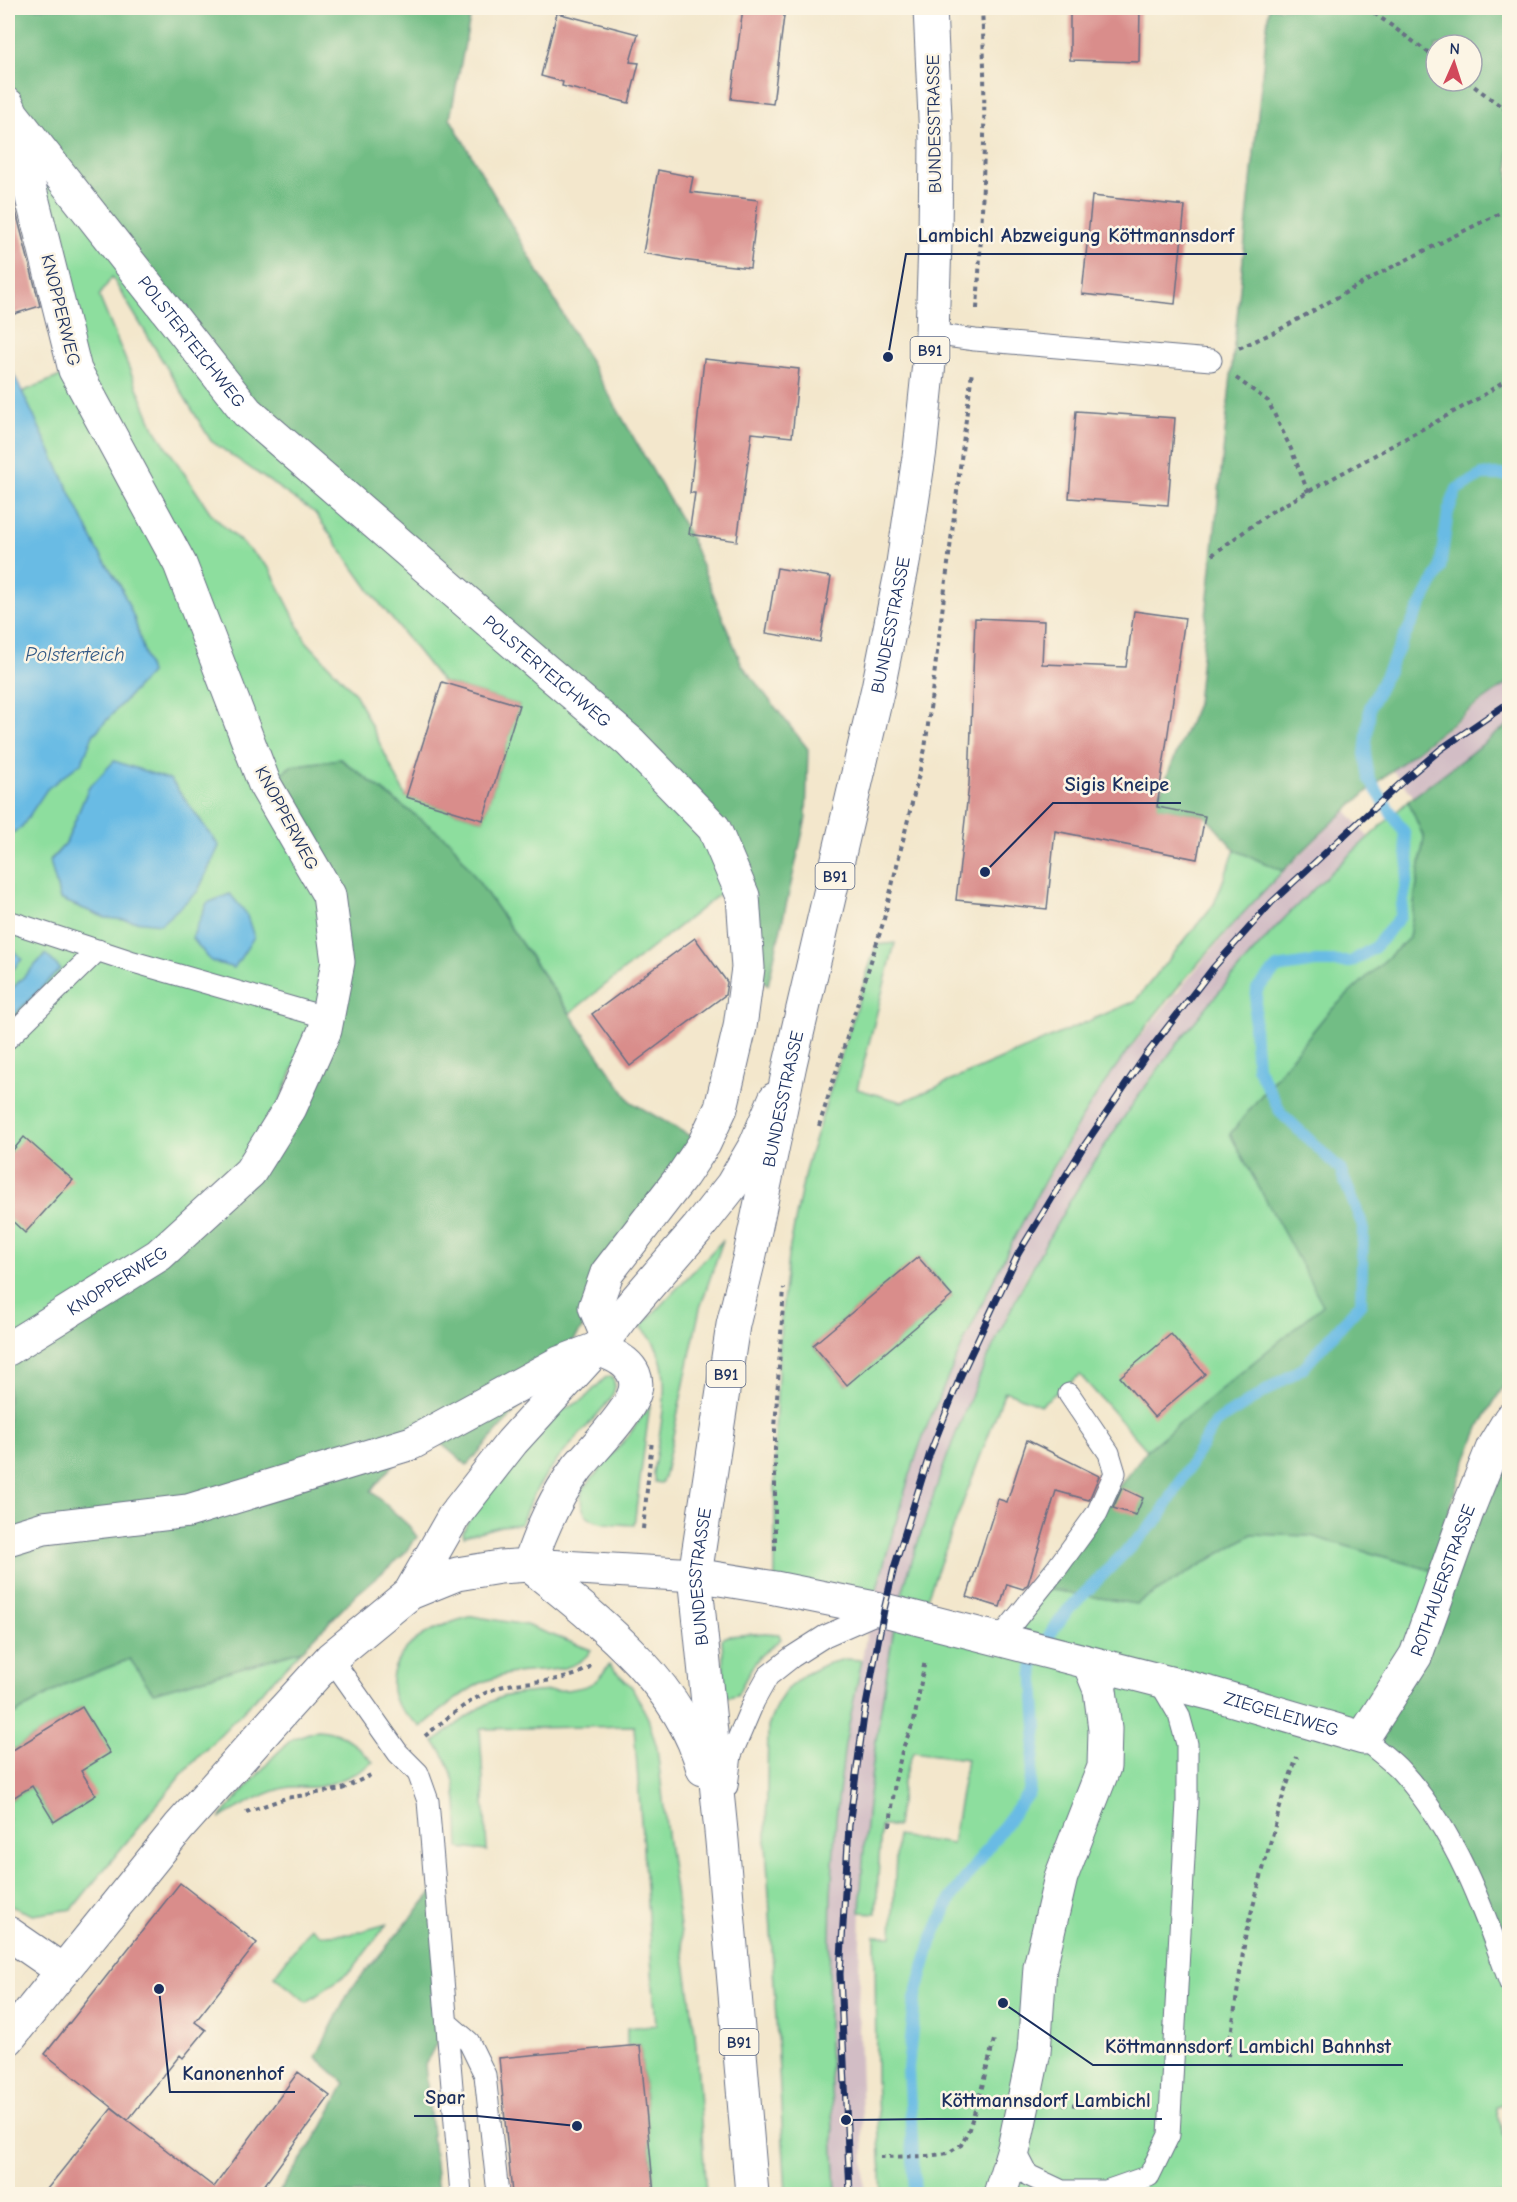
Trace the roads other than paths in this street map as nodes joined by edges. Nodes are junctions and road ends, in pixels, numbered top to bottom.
1 (930, 8) edge
2 (10, 110) edge
3 (932, 334) junction
4 (1211, 360) road end
5 (8, 921) edge
6 (98, 950) junction
7 (328, 1018) junction
8 (8, 1038) edge
9 (790, 1064) junction
10 (602, 1343) junction
11 (8, 1349) edge
12 (1069, 1394) dead end
13 (1509, 1419) edge
14 (8, 1539) edge
15 (529, 1565) junction
16 (695, 1575) junction
17 (410, 1593) junction
18 (884, 1610) junction
19 (999, 1640) junction
20 (331, 1658) junction
21 (1089, 1663) junction
22 (1159, 1681) junction
23 (1363, 1738) junction
24 (722, 1841) junction
25 (8, 1933) edge
26 (63, 1971) junction
27 (1509, 1983) edge
28 (447, 2023) junction
29 (8, 2039) edge
30 (1014, 2148) junction
31 (461, 2194) edge
32 (498, 2194) edge
33 (752, 2194) edge
34 (1000, 2194) edge

1 - 3 street, BUNDESSTRASSE / B91
2 - 7 street, KNOPPERWEG
2 - 10 street, POLSTERTEICHWEG
3 - 4 lane
3 - 9 street, BUNDESSTRASSE / B91
5 - 6 lane
6 - 7 lane
6 - 8 lane
7 - 11 street, KNOPPERWEG
9 - 10 street
9 - 16 street, BUNDESSTRASSE / B91
10 - 14 street
10 - 15 street
10 - 17 street
12 - 19 lane
13 - 23 street, ROTHAUERSTRASSE
15 - 16 street, ZIEGELEIWEG
15 - 17 street, ZIEGELEIWEG
15 - 24 street
16 - 18 street, ZIEGELEIWEG
16 - 24 street, BUNDESSTRASSE / B91
17 - 20 street
18 - 19 street, ZIEGELEIWEG
18 - 24 lane
19 - 21 street, ZIEGELEIWEG
20 - 26 street
20 - 28 lane
21 - 22 street, ZIEGELEIWEG
21 - 30 street
22 - 23 street, ZIEGELEIWEG
22 - 30 lane
23 - 27 lane, ZIEGELEIWEG
24 - 33 street, BUNDESSTRASSE / B91
25 - 26 street
26 - 29 street
28 - 31 lane
28 - 32 lane
30 - 34 street

